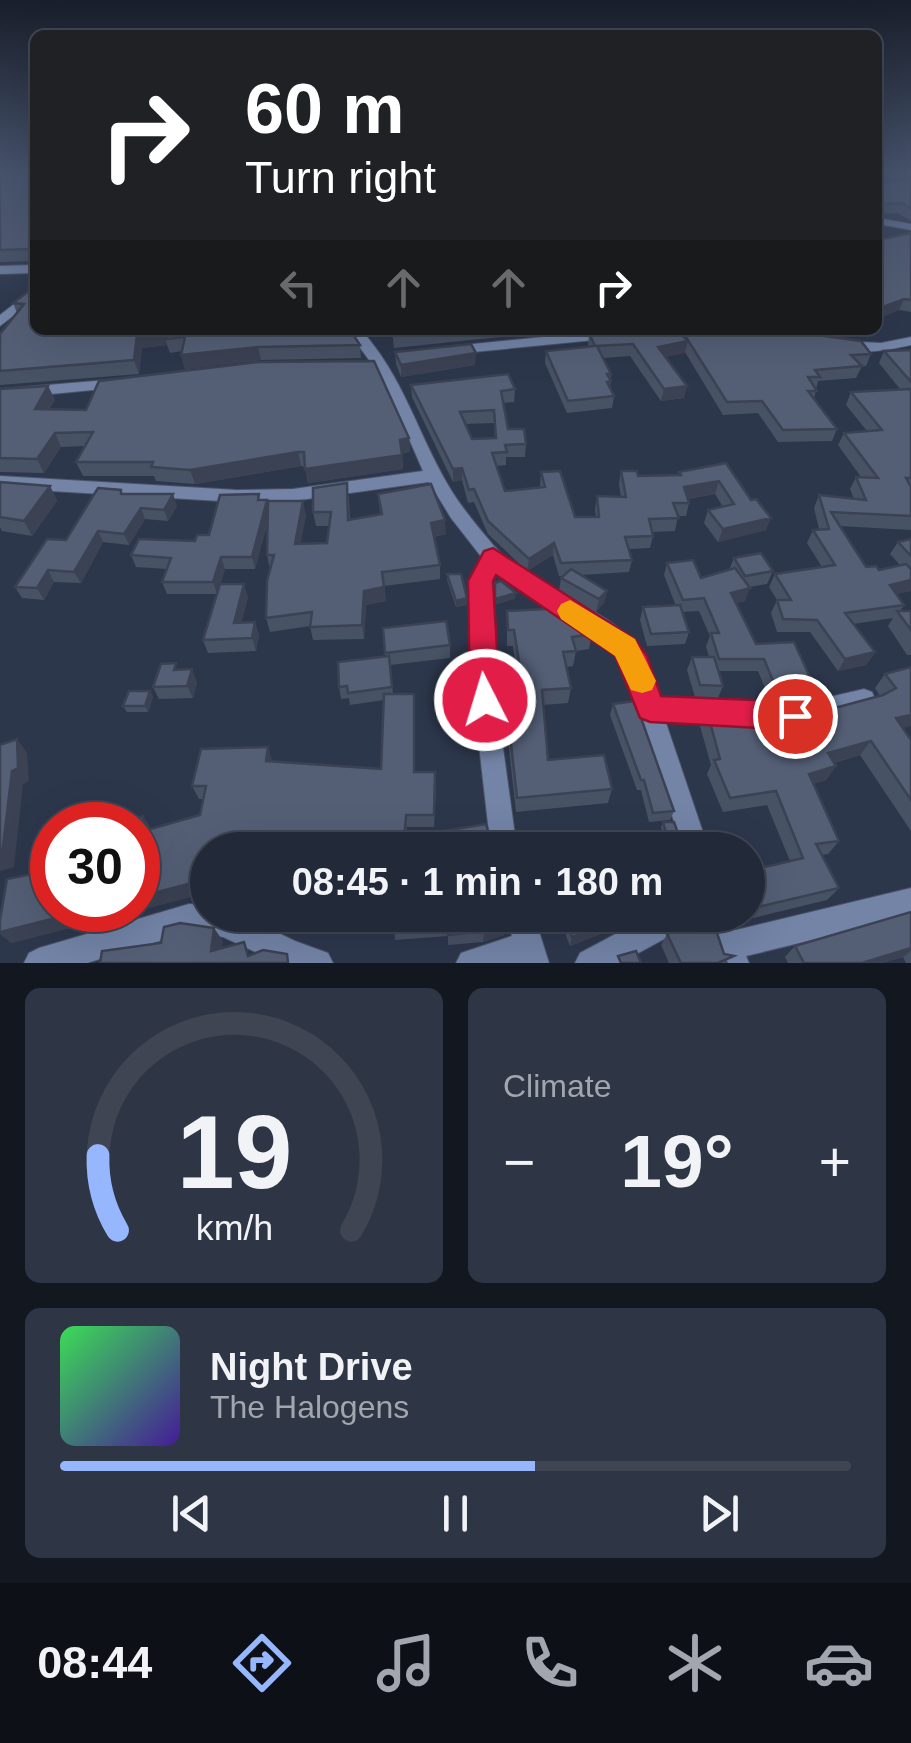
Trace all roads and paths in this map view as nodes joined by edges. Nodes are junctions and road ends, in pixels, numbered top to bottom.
1 (882, 222) edge
2 (911, 227) edge
3 (911, 238) edge
4 (894, 240) edge
5 (30, 269) edge
6 (0, 270) edge
7 (29, 302) edge
8 (0, 304) edge
9 (0, 322) edge
10 (360, 335) edge
11 (605, 335) edge
12 (911, 341) edge
13 (822, 342) edge
14 (440, 351) edge
15 (389, 359) junction
16 (358, 367) edge
17 (136, 382) edge
18 (0, 394) edge
19 (434, 475) junction
20 (0, 482) edge
21 (493, 558) junction
22 (864, 698) edge
23 (650, 709) junction
24 (502, 832) edge
25 (690, 832) edge
26 (911, 902) edge
27 (648, 932) edge
28 (531, 954) edge
29 (731, 954) edge
30 (39, 963) edge
31 (318, 963) edge
32 (470, 963) edge
33 (590, 963) edge

1 - 2 street
3 - 4 street
5 - 6 street
7 - 8 street
7 - 9 street
10 - 15 street
11 - 14 street
12 - 13 street
15 - 16 street
15 - 19 street
17 - 18 street
19 - 20 street
19 - 21 street
21 - 23 street
21 - 24 street
22 - 23 street
23 - 25 street
26 - 29 street
27 - 33 street
28 - 32 street
30 - 31 street

